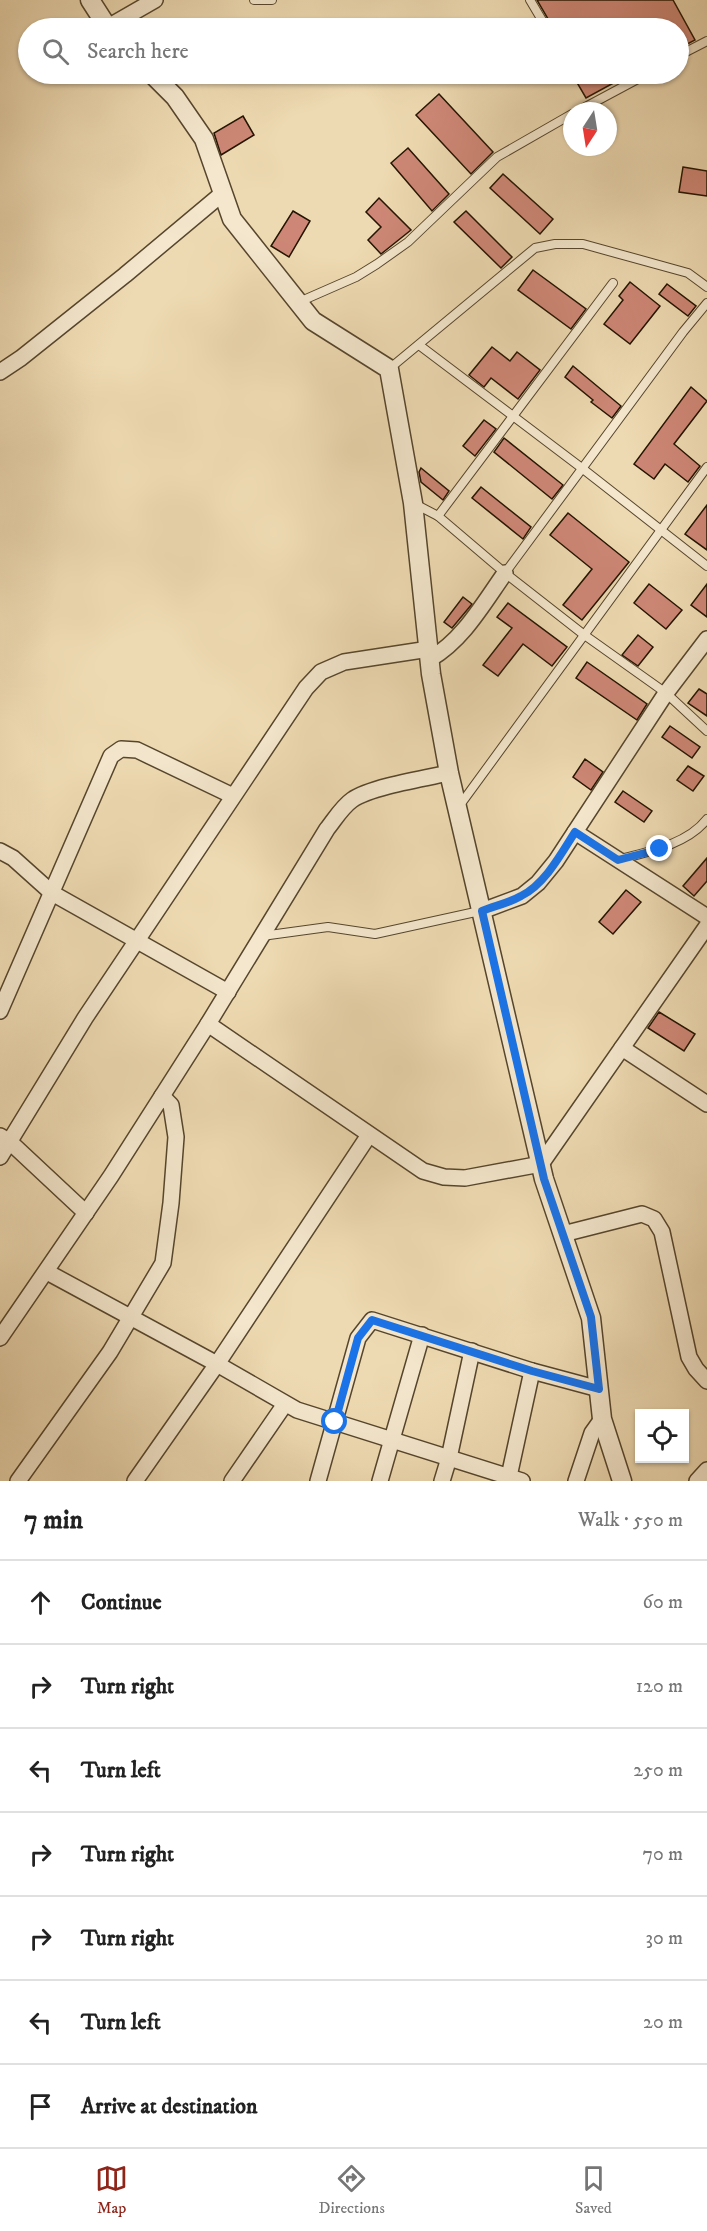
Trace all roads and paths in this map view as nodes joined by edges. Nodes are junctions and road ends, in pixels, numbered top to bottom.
1 (90, 0) edge
2 (155, 0) edge
3 (254, 0) edge
4 (272, 0) edge
5 (530, 0) edge
6 (102, 18) edge
7 (125, 18) edge
8 (541, 18) edge
9 (707, 41) edge
10 (689, 50) edge
11 (162, 84) edge
12 (628, 84) edge
13 (595, 102) edge
14 (563, 119) edge
15 (223, 193) junction
16 (613, 283) dead end
17 (707, 287) edge
18 (298, 303) junction
19 (707, 303) edge
20 (419, 345) junction
21 (389, 369) junction
22 (0, 372) edge
23 (514, 416) junction
24 (707, 467) edge
25 (583, 468) junction
26 (412, 503) junction
27 (438, 516) junction
28 (662, 531) junction
29 (707, 566) edge
30 (505, 573) junction
31 (584, 634) junction
32 (707, 639) edge
33 (429, 654) junction
34 (666, 693) junction
35 (707, 730) edge
36 (449, 773) junction
37 (233, 796) junction
38 (457, 808) junction
39 (707, 819) edge
40 (575, 832) junction
41 (0, 851) edge
42 (618, 860) junction
43 (52, 893) junction
44 (482, 911) junction
45 (707, 917) edge
46 (707, 926) edge
47 (262, 936) junction
48 (136, 942) junction
49 (228, 992) junction
50 (0, 1011) edge
51 (208, 1024) junction
52 (622, 1048) junction
53 (162, 1096) junction
54 (707, 1104) edge
55 (369, 1135) junction
56 (5, 1139) edge
57 (0, 1157) edge
58 (541, 1164) junction
59 (86, 1213) junction
60 (563, 1234) junction
61 (47, 1272) junction
62 (131, 1317) junction
63 (422, 1335) junction
64 (0, 1338) edge
65 (472, 1352) junction
66 (217, 1364) junction
67 (532, 1371) junction
68 (707, 1381) edge
69 (599, 1389) junction
70 (285, 1404) junction
71 (602, 1419) junction
72 (335, 1422) junction
73 (392, 1440) junction
74 (449, 1458) junction
75 (707, 1470) edge
76 (513, 1480) edge
77 (18, 1481) edge
78 (135, 1481) edge
79 (232, 1481) edge
80 (318, 1481) edge
81 (380, 1481) edge
82 (442, 1481) edge
83 (576, 1481) edge
84 (622, 1481) edge
85 (697, 1481) edge

1 - 6 street
2 - 7 street
3 - 4 lane
5 - 8 lane
9 - 10 lane
11 - 15 street
12 - 13 lane
14 - 18 lane
15 - 18 street
15 - 22 street
16 - 23 lane
17 - 20 lane
18 - 21 street
19 - 25 lane
20 - 21 lane
20 - 23 lane
21 - 26 street
23 - 25 lane
23 - 27 lane
24 - 28 lane
25 - 28 lane
25 - 30 lane
26 - 27 lane
26 - 33 street
27 - 30 lane
28 - 29 lane
28 - 31 lane
30 - 31 lane
30 - 33 street
31 - 34 lane
31 - 38 lane
32 - 34 street
33 - 36 street
33 - 37 street
34 - 35 lane
34 - 40 street
36 - 38 street
36 - 47 street
37 - 43 street
37 - 48 street
38 - 44 street
39 - 42 lane
40 - 42 street
40 - 44 street
41 - 43 street
42 - 45 street
43 - 48 street
43 - 50 street
44 - 47 lane
44 - 58 street
46 - 52 street
47 - 49 street
48 - 49 street
48 - 56 street
49 - 51 street
51 - 53 street
51 - 55 street
52 - 54 street
52 - 58 street
53 - 59 street
53 - 62 street
55 - 58 street
55 - 66 street
56 - 57 street
56 - 59 street
58 - 60 street
59 - 61 street
60 - 68 street
60 - 69 street
61 - 62 street
61 - 64 street
62 - 66 street
62 - 77 street
63 - 65 street
63 - 72 street
63 - 73 street
65 - 67 street
65 - 74 street
66 - 70 street
66 - 78 street
67 - 69 street
67 - 76 street
69 - 71 street
70 - 72 street
70 - 79 street
71 - 83 street
71 - 84 street
72 - 73 street
72 - 80 street
73 - 74 street
73 - 81 street
74 - 76 street
74 - 82 street
75 - 85 street

